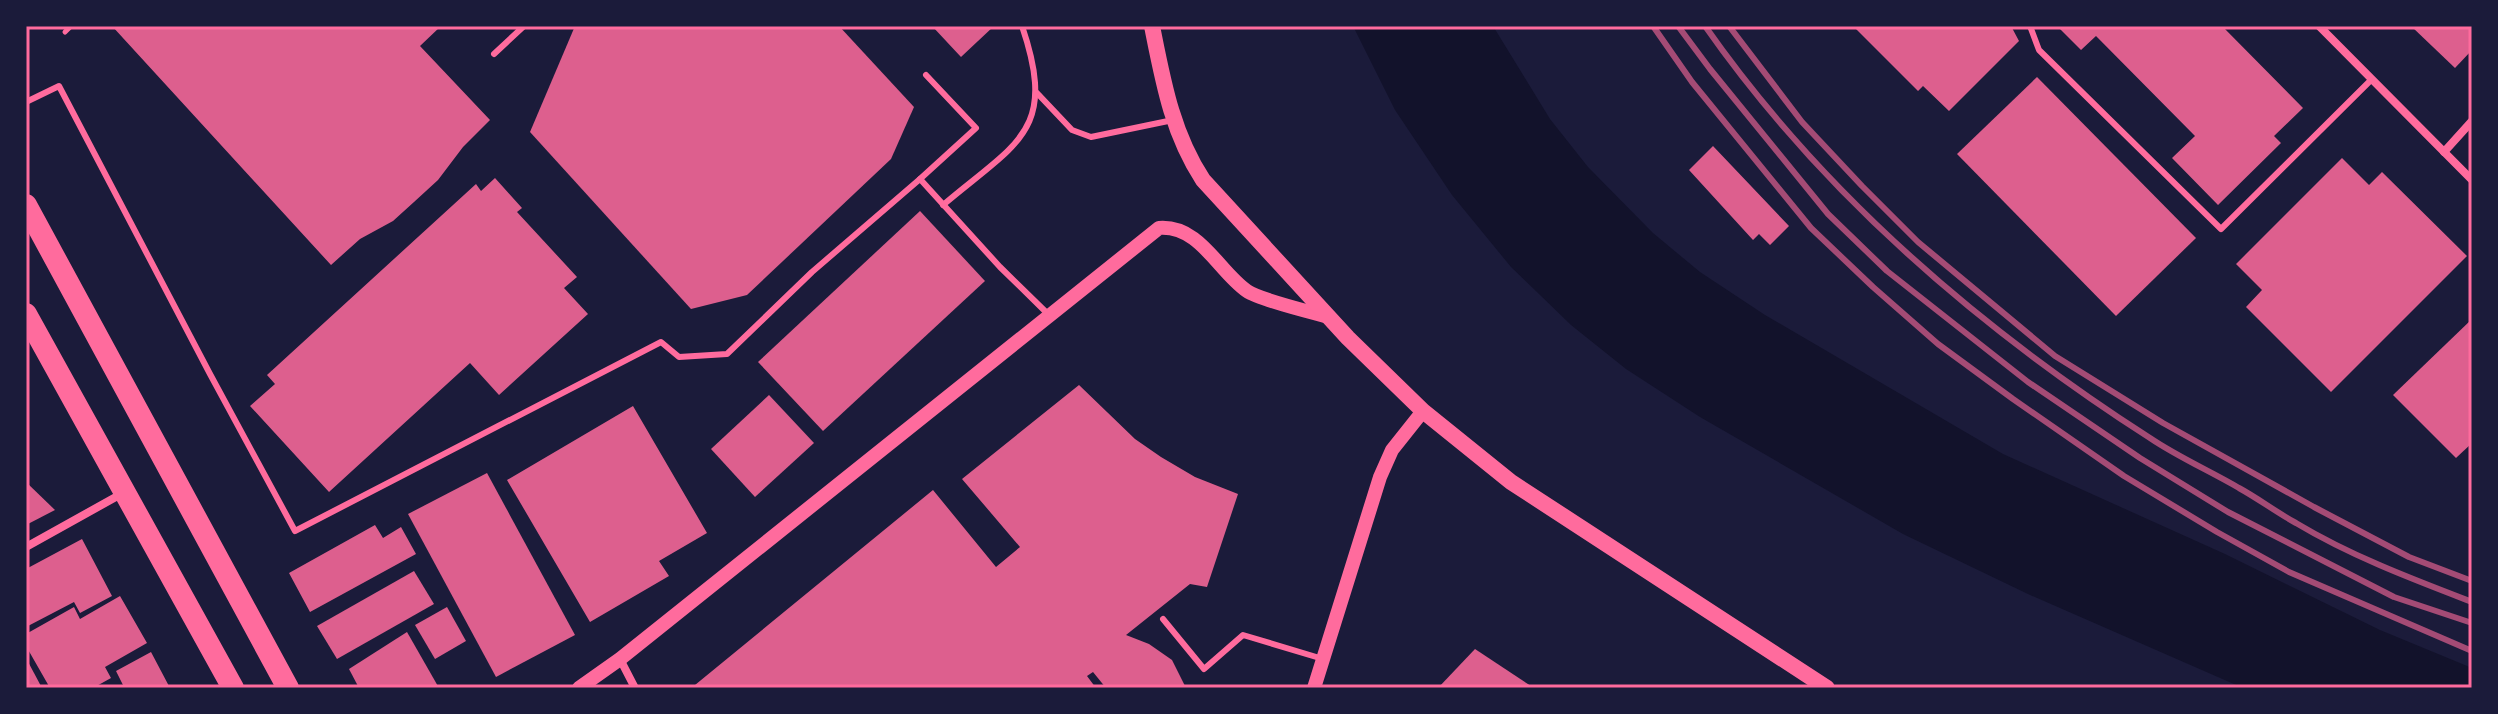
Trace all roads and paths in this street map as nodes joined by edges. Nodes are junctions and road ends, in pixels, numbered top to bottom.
1 (71, 26) edge
2 (524, 26) edge
3 (1022, 26) edge
4 (1152, 26) edge
5 (2030, 26) edge
6 (2319, 26) edge
7 (65, 32) dead end
8 (494, 54) dead end
9 (926, 75) dead end
10 (2372, 79) junction
11 (1037, 93) junction
12 (26, 102) edge
13 (1173, 120) junction
14 (2472, 121) edge
15 (2444, 152) junction
16 (920, 179) junction
17 (2472, 180) edge
18 (26, 205) edge
19 (943, 205) junction
20 (26, 314) edge
21 (1050, 316) junction
22 (1330, 317) junction
23 (1423, 411) junction
24 (124, 493) junction
25 (26, 547) edge
26 (1163, 619) dead end
27 (620, 659) junction
28 (1323, 659) junction
29 (1820, 686) edge
30 (233, 688) edge
31 (288, 688) edge
32 (579, 688) edge
33 (635, 688) edge
34 (1314, 688) edge

1 - 7 path
2 - 8 lane
3 - 11 lane
4 - 13 main road
5 - 10 lane
6 - 10 street
9 - 16 lane
10 - 15 street
11 - 13 lane
11 - 19 lane
12 - 16 lane
13 - 22 main road
14 - 15 street
15 - 17 street
16 - 19 lane
18 - 31 highway
19 - 21 lane
20 - 24 highway
21 - 22 street
21 - 27 street
22 - 23 main road
23 - 28 street
23 - 29 main road
24 - 25 street
24 - 30 highway
26 - 28 lane
27 - 32 street
27 - 33 street
28 - 34 street

